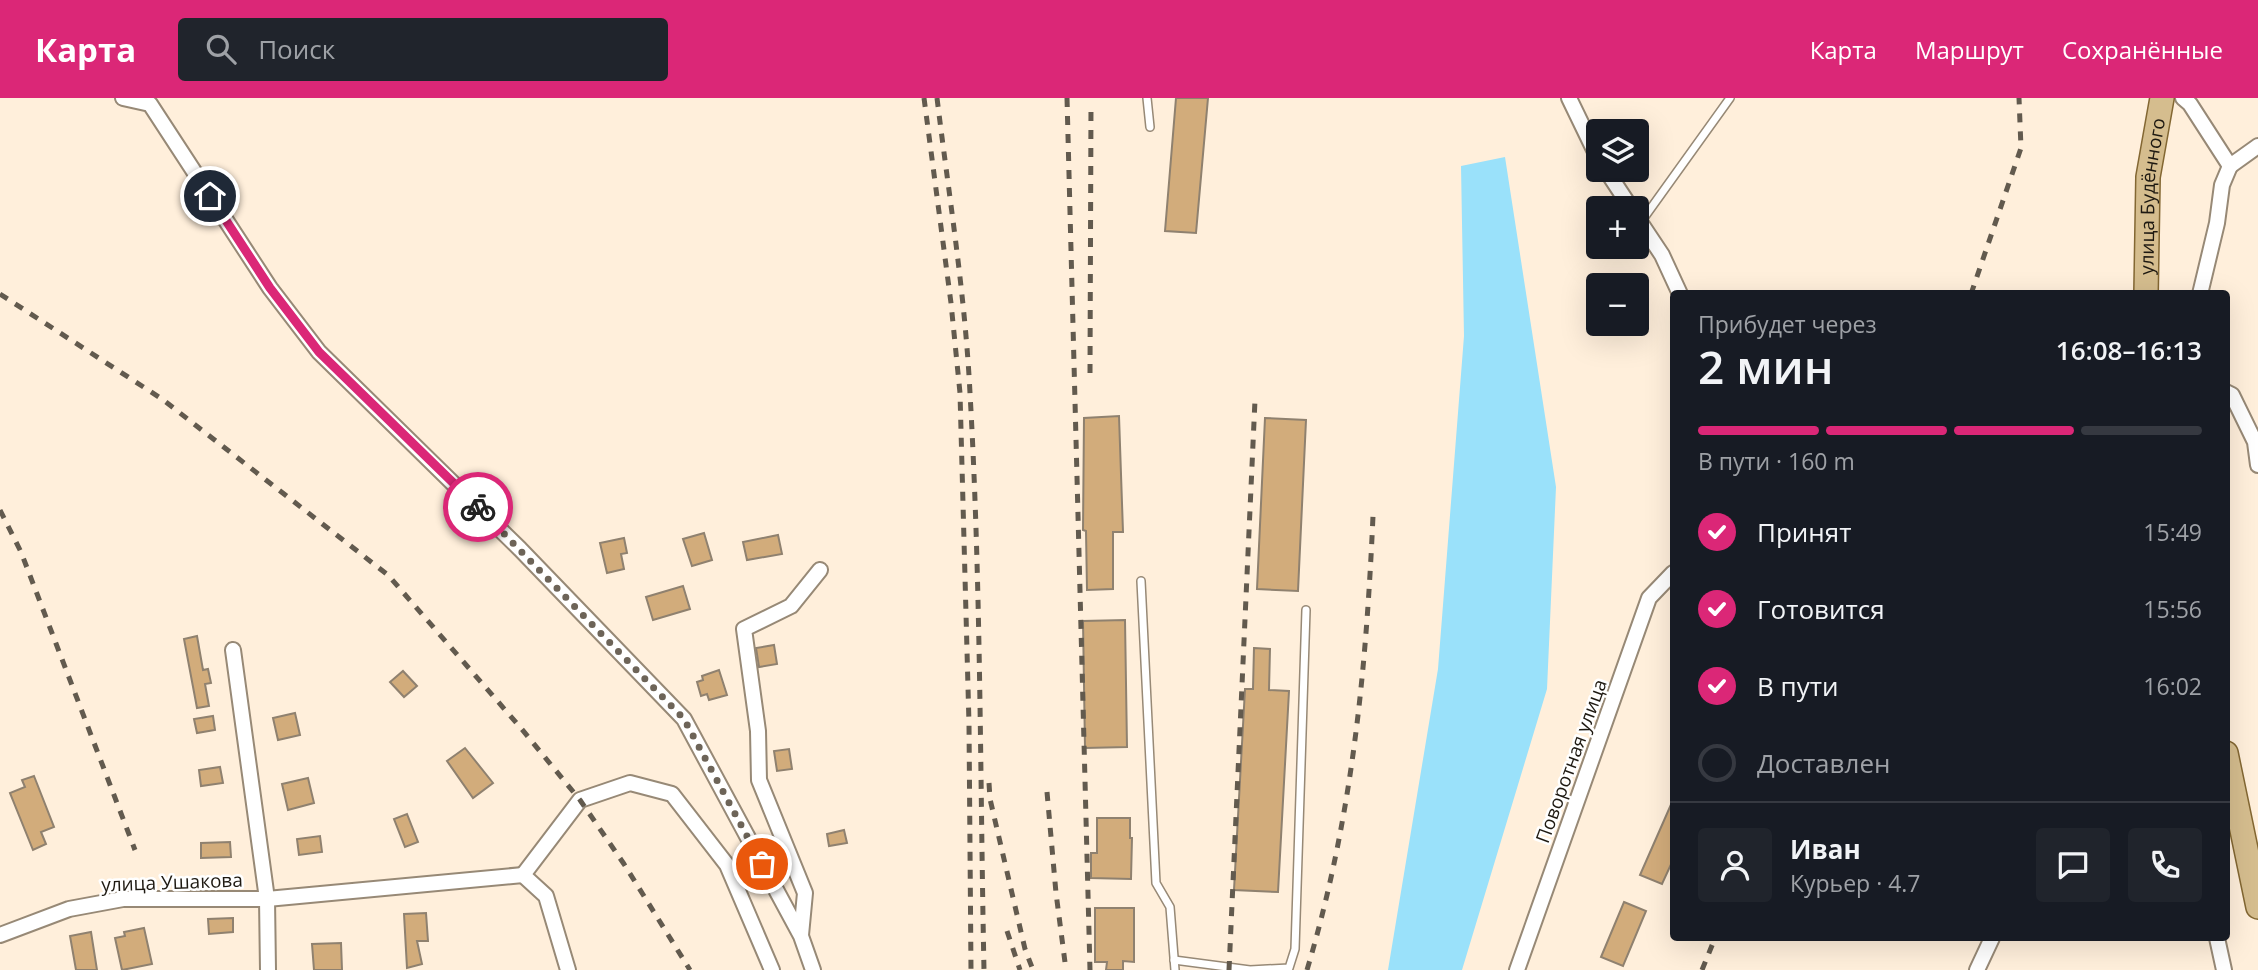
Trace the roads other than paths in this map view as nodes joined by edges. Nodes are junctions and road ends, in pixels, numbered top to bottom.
1 (122, 98) edge
2 (1147, 98) edge
3 (1569, 98) edge
4 (1730, 98) edge
5 (2162, 98) edge
6 (2183, 98) edge
7 (1150, 127) dead end
8 (1586, 133) edge
9 (2258, 146) edge
10 (2230, 166) junction
11 (1649, 205) edge
12 (1649, 236) edge
13 (1677, 290) edge
14 (2146, 290) edge
15 (2201, 290) edge
16 (2230, 394) edge
17 (2258, 465) edge
18 (820, 570) dead end
19 (1670, 576) edge
20 (1141, 581) dead end
21 (1306, 610) dead end
22 (233, 650) dead end
23 (2230, 772) edge
24 (523, 875) junction
25 (267, 899) junction
26 (2258, 906) edge
27 (0, 935) edge
28 (801, 936) junction
29 (1991, 941) edge
30 (2218, 941) edge
31 (1174, 960) junction
32 (268, 970) edge
33 (568, 970) edge
34 (772, 970) edge
35 (813, 970) edge
36 (1175, 970) edge
37 (1517, 970) edge
38 (1977, 970) edge
39 (2224, 970) edge

1 - 28 street
2 - 7 lane
3 - 8 street
4 - 11 lane
5 - 14 main road, улица Будённого
6 - 10 street
9 - 10 street
10 - 15 street
12 - 13 street
16 - 17 street
18 - 28 street
19 - 37 street, Поворотная улица
20 - 31 lane
21 - 31 lane
22 - 25 street, улица Ушакова
23 - 26 main road
24 - 25 street, улица Ушакова
24 - 33 street
24 - 34 street
25 - 27 street, улица Ушакова
25 - 32 street, улица Ушакова
28 - 35 street
29 - 38 street
30 - 39 street
31 - 36 lane

